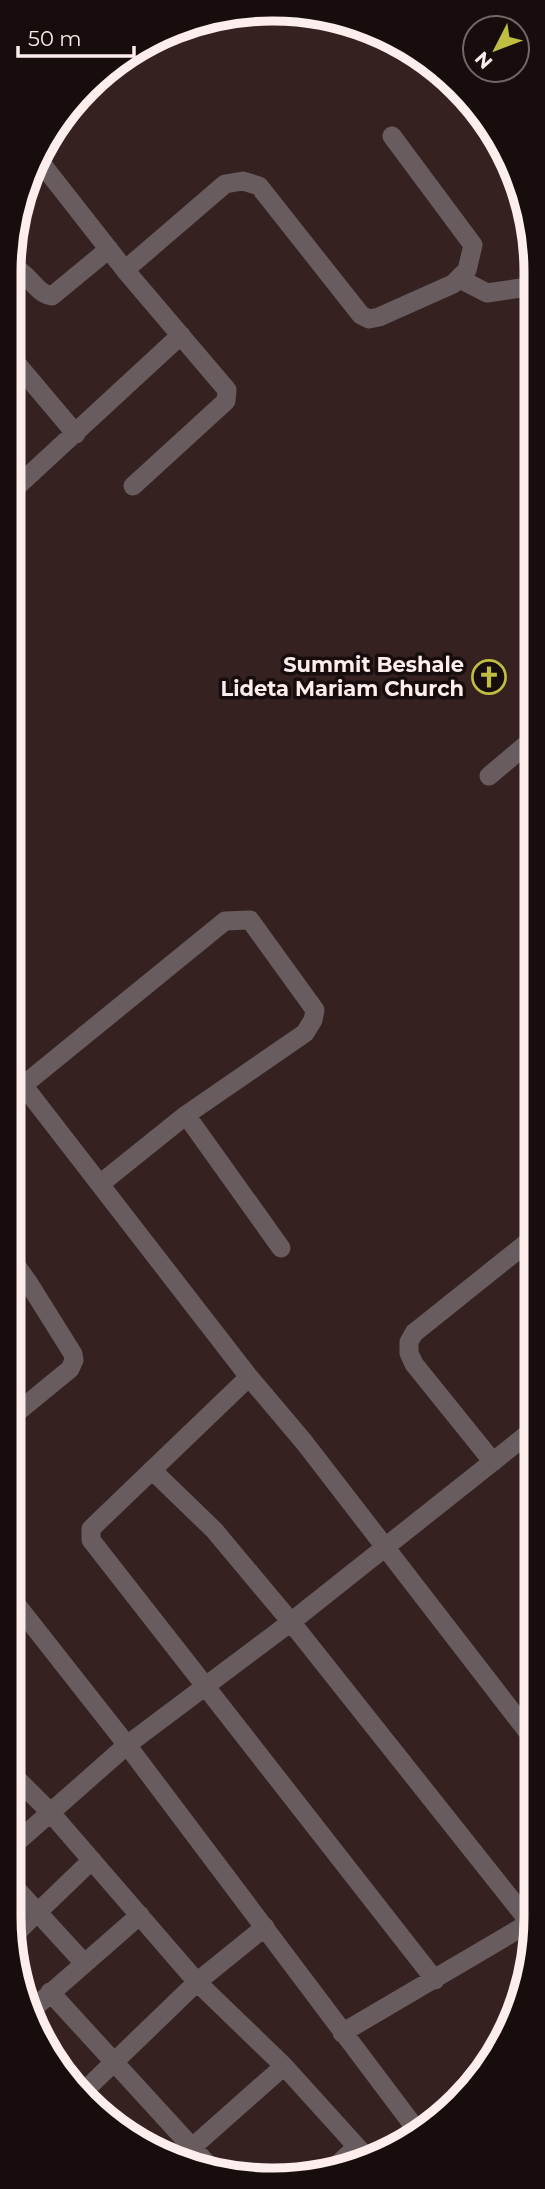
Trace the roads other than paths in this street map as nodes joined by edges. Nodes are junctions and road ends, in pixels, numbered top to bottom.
1 (393, 136) dead end
2 (44, 167) edge
3 (109, 249) junction
4 (125, 270) junction
5 (21, 271) edge
6 (460, 278) junction
7 (524, 287) edge
8 (181, 335) junction
9 (21, 370) edge
10 (76, 434) junction
11 (21, 483) edge
12 (133, 486) dead end
13 (524, 746) edge
14 (489, 776) dead end
15 (21, 1087) edge
16 (21, 1097) edge
17 (186, 1115) junction
18 (100, 1184) junction
19 (524, 1245) edge
20 (281, 1248) dead end
21 (21, 1272) edge
22 (28, 1282) junction
23 (21, 1288) edge
24 (249, 1377) junction
25 (21, 1409) edge
26 (524, 1437) edge
27 (493, 1462) junction
28 (152, 1470) junction
29 (386, 1548) junction
30 (21, 1610) edge
31 (291, 1622) junction
32 (207, 1686) junction
33 (524, 1727) edge
34 (127, 1745) junction
35 (21, 1783) edge
36 (50, 1812) junction
37 (21, 1838) edge
38 (92, 1860) junction
39 (21, 1895) edge
40 (37, 1913) junction
41 (140, 1915) junction
42 (524, 1917) edge
43 (265, 1927) junction
44 (22, 1928) edge
45 (523, 1930) edge
46 (84, 1963) junction
47 (435, 1980) junction
48 (197, 1982) junction
49 (50, 1992) junction
50 (37, 2005) edge
51 (342, 2033) junction
52 (116, 2062) junction
53 (284, 2066) junction
54 (88, 2087) edge
55 (413, 2125) edge
56 (361, 2152) edge
57 (186, 2153) edge

1 - 6 street
2 - 3 street
3 - 4 street
3 - 5 street
4 - 6 street
4 - 8 street
6 - 7 street
8 - 10 street
8 - 12 street
9 - 10 street
10 - 11 street
13 - 14 street
15 - 17 street
16 - 18 street
17 - 18 street
17 - 20 street
18 - 24 street
19 - 27 street
21 - 22 street
22 - 23 street
22 - 25 street
24 - 28 street
24 - 29 street
26 - 27 street
27 - 29 street
28 - 31 street
28 - 32 street
29 - 31 street
29 - 33 street
30 - 34 street
31 - 32 street
31 - 42 street
32 - 34 street
32 - 47 street
34 - 36 street
34 - 43 street
35 - 36 street
36 - 37 street
36 - 38 street
38 - 40 street
38 - 41 street
39 - 40 street
40 - 44 street
40 - 46 street
41 - 46 street
41 - 48 street
43 - 48 street
43 - 51 street
45 - 47 street
46 - 49 street
47 - 51 street
48 - 52 street
48 - 53 street
49 - 50 street
49 - 52 street
51 - 55 street
52 - 54 street
52 - 57 street
53 - 56 street
53 - 57 street

